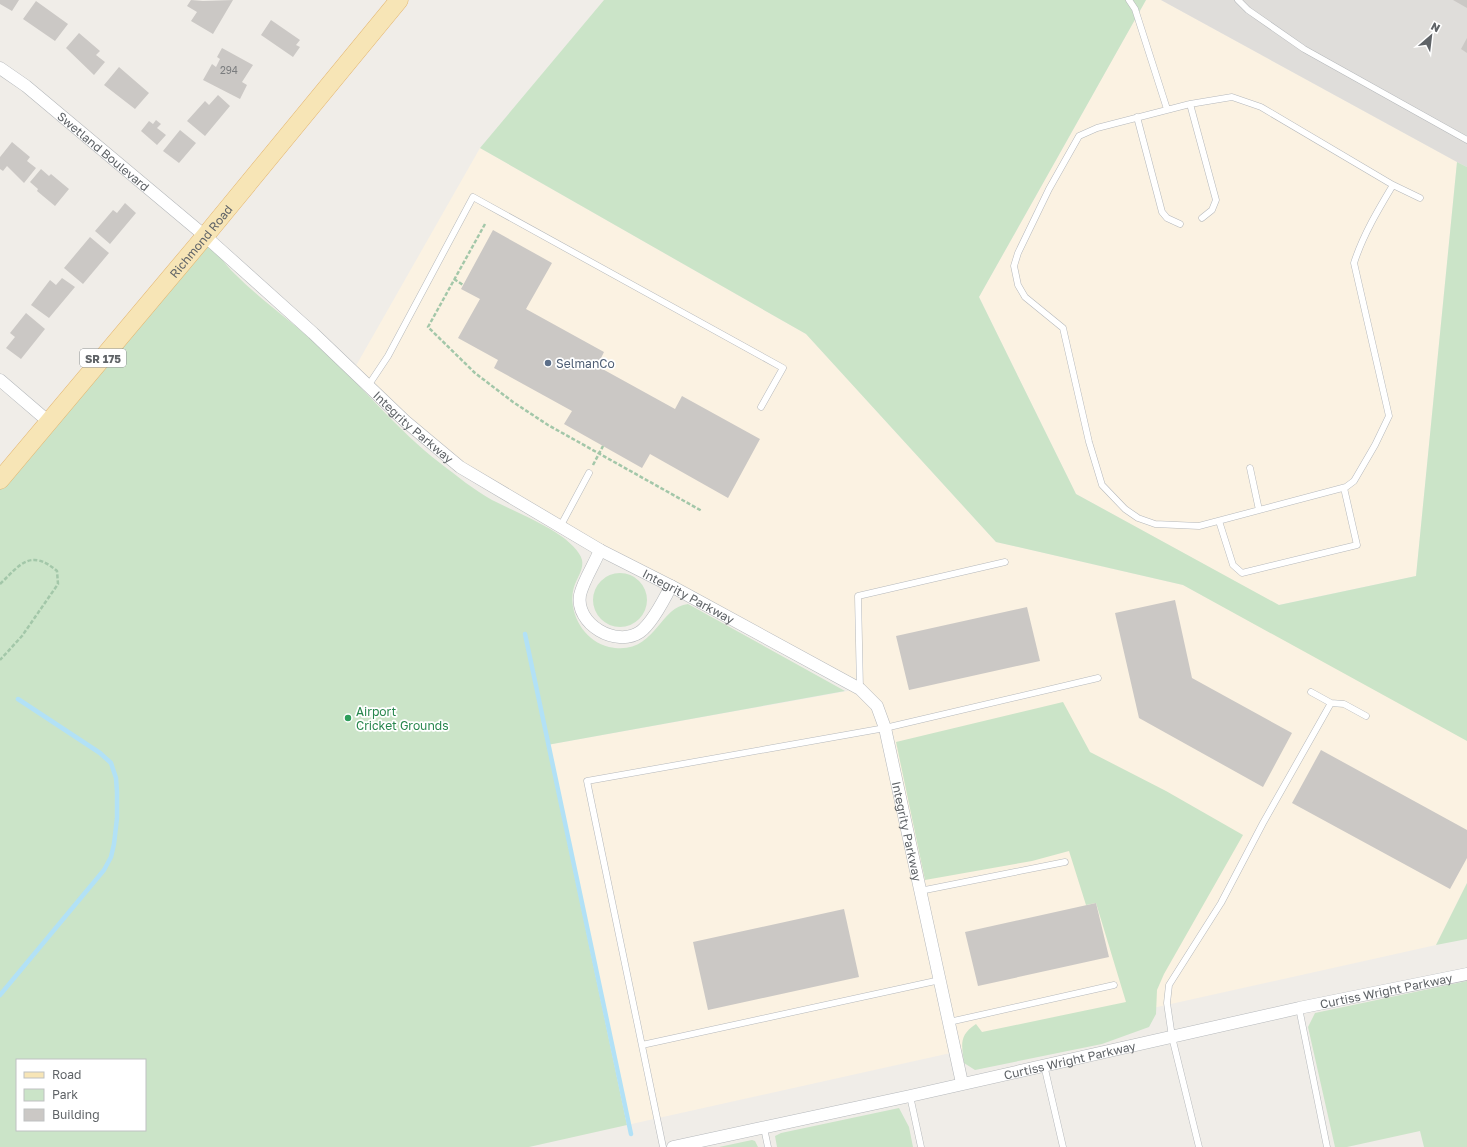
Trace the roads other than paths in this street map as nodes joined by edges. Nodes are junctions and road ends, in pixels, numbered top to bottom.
1 (399, 0) edge
2 (1129, 0) edge
3 (1238, 0) edge
4 (0, 68) edge
5 (1190, 104) junction
6 (1167, 109) junction
7 (1137, 117) junction
8 (1467, 140) edge
9 (1393, 185) junction
10 (1420, 198) dead end
11 (1202, 218) dead end
12 (1180, 224) dead end
13 (205, 236) junction
14 (0, 380) edge
15 (368, 386) junction
16 (761, 407) dead end
17 (49, 422) junction
18 (1250, 468) dead end
19 (589, 473) road end
20 (0, 480) edge
21 (1344, 488) junction
22 (1259, 510) junction
23 (1219, 521) junction
24 (560, 527) junction
25 (600, 550) junction
26 (1005, 562) dead end
27 (671, 586) junction
28 (1098, 678) dead end
29 (860, 689) junction
30 (1311, 692) dead end
31 (1331, 703) junction
32 (1366, 716) dead end
33 (885, 728) junction
34 (1064, 862) dead end
35 (920, 891) junction
36 (1467, 974) edge
37 (940, 980) junction
38 (1114, 986) dead end
39 (1299, 1008) junction
40 (949, 1022) junction
41 (1172, 1037) junction
42 (642, 1045) junction
43 (1044, 1065) junction
44 (962, 1083) junction
45 (910, 1096) junction
46 (764, 1128) junction
47 (663, 1147) edge
48 (673, 1147) edge
49 (768, 1147) edge
50 (921, 1147) edge
51 (1063, 1147) edge
52 (1199, 1147) edge
53 (1327, 1147) edge

1 - 13 main road, Richmond Road / SR 175
2 - 6 lane
3 - 8 lane
4 - 13 street, Swetland Boulevard
5 - 6 lane
5 - 9 lane
5 - 11 lane
6 - 7 lane
7 - 12 lane
7 - 23 lane
9 - 10 lane
9 - 21 lane
13 - 15 street, Integrity Parkway
13 - 17 main road, Richmond Road / SR 175
14 - 17 street
15 - 16 lane
15 - 24 street, Integrity Parkway
17 - 20 main road, Richmond Road / SR 175
18 - 22 lane
19 - 24 lane
21 - 22 lane
21 - 23 lane
22 - 23 lane
24 - 25 street, Integrity Parkway
25 - 27 street, Integrity Parkway
25 - 27 street
26 - 29 lane
27 - 29 street, Integrity Parkway
28 - 33 lane
29 - 33 street, Integrity Parkway
30 - 31 lane
31 - 32 lane
31 - 41 lane
33 - 35 street, Integrity Parkway
33 - 42 lane
34 - 35 lane
35 - 37 street, Integrity Parkway
36 - 39 street, Curtiss Wright Parkway
37 - 40 street, Integrity Parkway
37 - 42 lane
38 - 40 lane
39 - 41 street, Curtiss Wright Parkway
39 - 53 lane
40 - 44 street, Integrity Parkway
41 - 43 street, Curtiss Wright Parkway
41 - 52 lane
42 - 47 lane
43 - 44 street, Curtiss Wright Parkway
43 - 51 lane
44 - 45 street, Curtiss Wright Parkway
45 - 46 street, Curtiss Wright Parkway
45 - 50 lane
46 - 48 street, Curtiss Wright Parkway
46 - 49 lane

